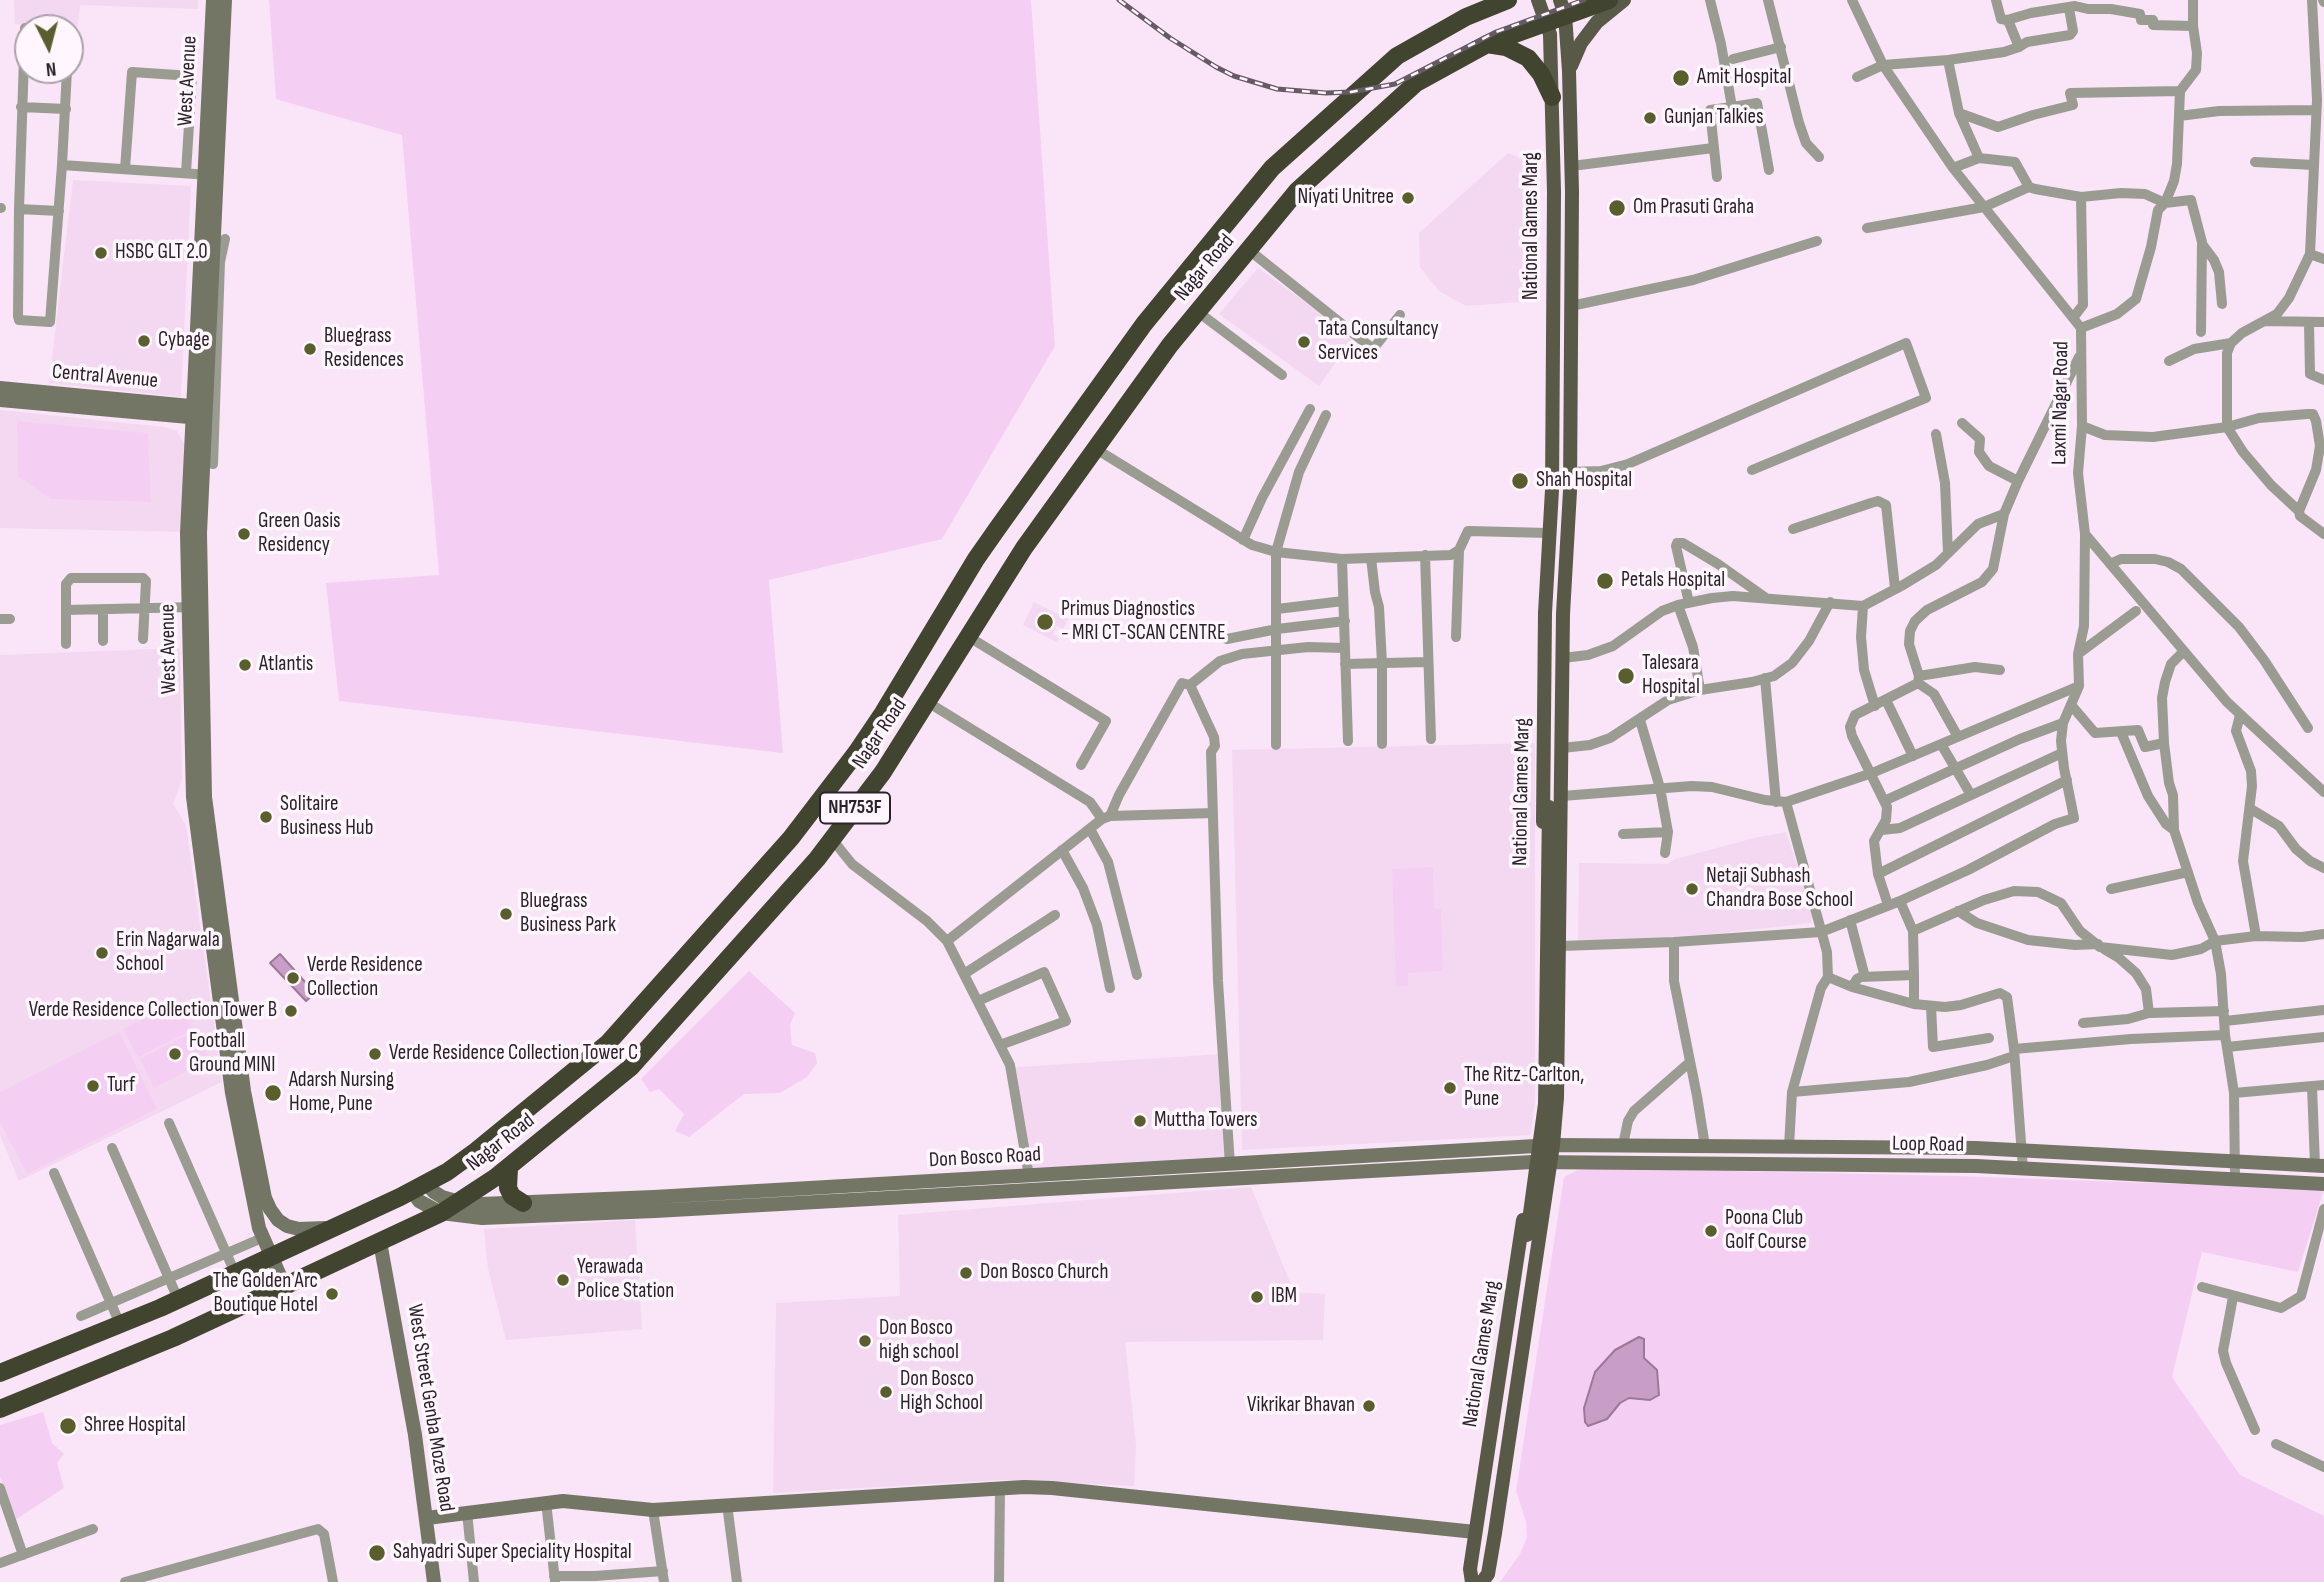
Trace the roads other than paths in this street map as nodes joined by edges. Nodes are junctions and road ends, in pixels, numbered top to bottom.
1 (213, 0) edge
2 (225, 0) edge
3 (1508, 0) edge
4 (1538, 0) edge
5 (1609, 0) edge
6 (1624, 0) edge
7 (1710, 0) edge
8 (1768, 0) edge
9 (1852, 0) edge
10 (1996, 0) edge
11 (2193, 0) edge
12 (2312, 0) edge
13 (1563, 7) edge
14 (2069, 8) junction
15 (2007, 20) junction
16 (1546, 21) junction
17 (2193, 26) junction
18 (1487, 44) junction
19 (1781, 47) junction
20 (2019, 47) junction
21 (1733, 59) dead end
22 (1948, 60) junction
23 (1883, 65) junction
24 (1569, 71) junction
25 (1857, 77) dead end
26 (22, 84) edge
27 (66, 84) edge
28 (2180, 91) junction
29 (1552, 97) junction
30 (21, 107) junction
31 (1732, 107) junction
32 (65, 109) junction
33 (2316, 110) junction
34 (1959, 113) junction
35 (2179, 116) junction
36 (1713, 148) junction
37 (1819, 156) dead end
38 (1979, 158) junction
39 (2255, 162) dead end
40 (62, 165) junction
41 (2314, 165) junction
42 (1572, 166) junction
43 (1953, 168) junction
44 (125, 169) junction
45 (1769, 170) dead end
46 (186, 173) junction
47 (211, 175) junction
48 (1717, 177) dead end
49 (2029, 187) junction
50 (2081, 197) junction
51 (2165, 203) junction
52 (1984, 207) junction
53 (19, 209) junction
54 (59, 211) junction
55 (1867, 228) dead end
56 (225, 239) dead end
57 (1817, 241) dead end
58 (2202, 244) junction
59 (1249, 250) junction
60 (2310, 254) junction
61 (2324, 259) edge
62 (2222, 304) dead end
63 (1571, 306) junction
64 (1198, 312) junction
65 (1400, 315) dead end
66 (2073, 318) junction
67 (2265, 321) junction
68 (2324, 322) edge
69 (2309, 323) junction
70 (2081, 328) junction
71 (2201, 332) dead end
72 (2231, 342) junction
73 (2081, 353) junction
74 (2169, 361) dead end
75 (1282, 375) dead end
76 (2324, 380) edge
77 (211, 385) junction
78 (0, 388) edge
79 (0, 400) edge
80 (1310, 409) dead end
81 (199, 412) junction
82 (1326, 415) dead end
83 (1962, 423) dead end
84 (2082, 426) junction
85 (2227, 427) junction
86 (1936, 434) dead end
87 (1096, 449) junction
88 (213, 464) dead end
89 (1752, 470) dead end
90 (1570, 472) junction
91 (2018, 481) junction
92 (2299, 511) junction
93 (2004, 514) junction
94 (1793, 529) dead end
95 (1549, 533) junction
96 (1568, 533) junction
97 (2085, 534) junction
98 (2324, 534) edge
99 (1243, 540) junction
100 (1459, 550) junction
101 (1276, 552) junction
102 (1948, 553) junction
103 (1425, 555) junction
104 (1371, 558) junction
105 (1342, 559) junction
106 (2110, 564) junction
107 (1895, 588) junction
108 (1766, 598) junction
109 (1343, 601) junction
110 (1689, 603) junction
111 (1830, 603) junction
112 (1678, 605) junction
113 (1863, 606) junction
114 (194, 607) junction
115 (143, 608) junction
116 (1277, 609) junction
117 (66, 610) junction
118 (103, 610) junction
119 (2136, 611) dead end
120 (1345, 621) junction
121 (1277, 629) junction
122 (969, 637) junction
123 (1456, 637) dead end
124 (143, 639) dead end
125 (1227, 639) dead end
126 (103, 641) dead end
127 (66, 644) dead end
128 (1344, 648) junction
129 (1278, 650) junction
130 (2184, 651) junction
131 (2078, 654) junction
132 (1563, 659) junction
133 (1427, 662) junction
134 (1382, 663) junction
135 (1345, 664) junction
136 (2000, 670) dead end
137 (1765, 678) junction
138 (1919, 680) junction
139 (1190, 685) junction
140 (2079, 687) junction
141 (1700, 690) junction
142 (1886, 701) junction
143 (929, 703) junction
144 (1875, 706) junction
145 (2072, 706) junction
146 (2240, 715) junction
147 (1640, 720) junction
148 (2063, 723) junction
149 (2308, 728) dead end
150 (2121, 732) junction
151 (1958, 737) junction
152 (1431, 739) dead end
153 (1348, 741) dead end
154 (2164, 743) junction
155 (1382, 744) dead end
156 (1941, 744) junction
157 (1276, 745) dead end
158 (1562, 748) junction
159 (2062, 753) junction
160 (1913, 756) junction
161 (1081, 765) dead end
162 (1955, 769) junction
163 (1872, 773) junction
164 (2067, 780) junction
165 (1660, 788) junction
166 (2324, 793) edge
167 (1971, 795) junction
168 (1562, 796) junction
169 (1884, 801) junction
170 (1781, 802) junction
171 (1552, 808) junction
172 (2251, 808) junction
173 (1213, 813) junction
174 (1106, 818) junction
175 (1090, 829) junction
176 (1882, 830) junction
177 (2174, 830) junction
178 (1668, 832) junction
179 (1623, 834) dead end
180 (832, 839) junction
181 (1062, 850) junction
182 (1665, 853) dead end
183 (2324, 868) edge
184 (2188, 872) junction
185 (1878, 874) junction
186 (2111, 889) dead end
187 (1900, 901) junction
188 (1888, 905) junction
189 (1958, 911) junction
190 (1055, 915) dead end
191 (1850, 920) junction
192 (1913, 931) junction
193 (1821, 932) junction
194 (2324, 934) edge
195 (2256, 936) junction
196 (947, 941) junction
197 (2215, 941) junction
198 (1674, 942) junction
199 (1561, 946) junction
200 (2099, 946) junction
201 (964, 974) junction
202 (1137, 975) dead end
203 (1914, 975) junction
204 (1828, 977) junction
205 (1865, 977) junction
206 (1852, 987) junction
207 (1110, 988) dead end
208 (978, 1001) junction
209 (1914, 1004) junction
210 (1931, 1006) junction
211 (2324, 1010) edge
212 (2149, 1013) junction
213 (2225, 1016) junction
214 (2083, 1023) dead end
215 (2225, 1035) junction
216 (2324, 1037) edge
217 (1989, 1038) dead end
218 (1000, 1045) junction
219 (2227, 1047) junction
220 (2014, 1052) junction
221 (1690, 1062) junction
222 (2324, 1085) edge
223 (2312, 1086) junction
224 (1792, 1092) junction
225 (2234, 1093) junction
226 (1539, 1098) junction
227 (1557, 1098) junction
228 (169, 1123) dead end
229 (1553, 1145) junction
230 (1623, 1145) junction
231 (1705, 1146) junction
232 (1789, 1147) junction
233 (112, 1148) dead end
234 (2022, 1150) junction
235 (1533, 1155) junction
236 (2236, 1161) junction
237 (1550, 1163) junction
238 (1230, 1165) junction
239 (2319, 1166) edge
240 (509, 1168) junction
241 (2023, 1169) junction
242 (54, 1173) dead end
243 (1029, 1176) junction
244 (2235, 1179) junction
245 (2324, 1184) edge
246 (418, 1186) junction
247 (460, 1202) junction
248 (523, 1203) junction
249 (2324, 1209) edge
250 (440, 1213) junction
251 (338, 1226) junction
252 (1530, 1235) junction
253 (262, 1238) junction
254 (380, 1242) junction
255 (226, 1254) junction
256 (271, 1257) junction
257 (234, 1273) junction
258 (169, 1279) junction
259 (285, 1287) junction
260 (2202, 1287) dead end
261 (2233, 1297) junction
262 (178, 1299) junction
263 (111, 1304) junction
264 (81, 1316) dead end
265 (120, 1324) junction
266 (0, 1373) edge
267 (0, 1409) edge
268 (2255, 1430) dead end
269 (2276, 1444) dead end
270 (2324, 1468) edge
271 (1000, 1487) junction
272 (0, 1488) edge
273 (546, 1502) junction
274 (726, 1504) junction
275 (653, 1510) junction
276 (467, 1513) junction
277 (427, 1518) junction
278 (93, 1529) dead end
279 (1475, 1532) junction
280 (23, 1555) junction
281 (0, 1563) edge
282 (664, 1577) edge
283 (555, 1579) edge
284 (596, 1579) edge
285 (126, 1582) edge
286 (333, 1582) edge
287 (435, 1582) edge
288 (474, 1582) edge
289 (737, 1582) edge
290 (999, 1582) edge
291 (1472, 1582) edge
292 (1481, 1582) edge

1 - 47 main road, West Avenue
2 - 47 main road, West Avenue
3 - 246 highway, Nagar Road / NH753F
4 - 16 main road, National Games Marg
5 - 13 highway, Nagar Road / NH753F
6 - 24 main road
7 - 31 street
8 - 19 street
9 - 23 street, Laxmi Nagar Road
10 - 15 street
11 - 17 street
12 - 33 street
13 - 16 highway, Nagar Road / NH753F
13 - 24 main road, National Games Marg
14 - 15 street
14 - 17 street
14 - 20 street
15 - 20 street
16 - 18 highway, Nagar Road / NH753F
16 - 29 main road, National Games Marg
17 - 28 street
18 - 29 highway
18 - 59 highway, Nagar Road / NH753F
19 - 21 street
19 - 37 street
20 - 22 street
22 - 23 street
22 - 34 street
23 - 25 street
23 - 43 street, Laxmi Nagar Road
24 - 42 main road, National Games Marg
26 - 30 street
27 - 32 street
28 - 34 street
28 - 35 street
29 - 95 main road, National Games Marg
30 - 32 street
30 - 53 street
31 - 36 street
31 - 45 street
32 - 40 street
33 - 35 street
33 - 41 street
34 - 38 street
35 - 51 street
36 - 42 street
36 - 48 street
38 - 43 street
38 - 49 street
39 - 41 street
40 - 44 street
40 - 54 street
41 - 60 street
42 - 63 main road, National Games Marg
43 - 52 street, Laxmi Nagar Road
44 - 46 street
44 - 46 street
46 - 47 street
47 - 77 main road, West Avenue
47 - 81 main road, West Avenue
49 - 50 street
49 - 52 street
50 - 51 street
50 - 66 street
51 - 58 street
51 - 70 street
52 - 55 street
52 - 66 street, Laxmi Nagar Road
53 - 54 street
53 - 54 street
56 - 77 street
57 - 63 street
58 - 62 street
58 - 71 street
59 - 64 highway, Nagar Road / NH753F
59 - 65 street
60 - 61 street
60 - 67 street
63 - 90 main road, National Games Marg
64 - 75 street
64 - 87 highway, Nagar Road / NH753F
66 - 70 street, Laxmi Nagar Road
67 - 69 street
67 - 72 street
68 - 69 street
69 - 76 street
70 - 73 street, Laxmi Nagar Road
72 - 74 street
72 - 85 street
73 - 84 street, Laxmi Nagar Road
73 - 91 street
77 - 81 main road, West Avenue
77 - 88 street
78 - 81 main road, Central Avenue
79 - 81 main road, Central Avenue
80 - 99 street
81 - 114 main road, West Avenue
82 - 101 street
83 - 91 street
84 - 85 street
84 - 97 street, Laxmi Nagar Road
85 - 92 street
85 - 92 street
86 - 102 street
87 - 99 street
87 - 122 highway, Nagar Road / NH753F
89 - 90 street
90 - 96 main road, National Games Marg
91 - 93 street
92 - 98 street
93 - 102 street
93 - 138 street
94 - 107 street
95 - 100 street
95 - 171 main road
95 - 226 main road, National Games Marg
96 - 132 main road, National Games Marg
96 - 171 main road
97 - 106 street
97 - 131 street, Laxmi Nagar Road
99 - 101 street
100 - 103 street
100 - 123 street
101 - 105 street
101 - 116 street
102 - 107 street
103 - 104 street
103 - 133 street
104 - 105 street
104 - 134 street
105 - 109 street
106 - 130 street
106 - 149 street
107 - 113 street
108 - 110 street
108 - 110 street
108 - 111 street
109 - 116 street
109 - 120 street
110 - 112 street
111 - 113 street
111 - 137 street
112 - 132 street
112 - 141 street
113 - 144 street
114 - 115 street
114 - 251 main road, West Avenue
114 - 253 main road, West Avenue
115 - 117 street
115 - 118 street
115 - 124 street
116 - 121 street
117 - 118 street
117 - 127 street
118 - 126 street
119 - 131 street
120 - 121 street
120 - 128 street
121 - 125 street
121 - 129 street
122 - 143 highway, Nagar Road / NH753F
122 - 161 street
128 - 129 street
128 - 135 street
129 - 139 street
129 - 157 street
130 - 146 street
130 - 154 street
131 - 140 street, Laxmi Nagar Road
132 - 158 main road, National Games Marg
133 - 134 street
133 - 152 street
134 - 135 street
134 - 155 street
135 - 153 street
136 - 138 street
137 - 141 street
137 - 170 street
138 - 142 street
138 - 151 street
139 - 173 street
139 - 174 street
140 - 145 street
140 - 151 street
141 - 147 street
142 - 144 street
142 - 160 street
143 - 174 street
143 - 180 highway, Nagar Road / NH753F
144 - 163 street
145 - 148 street
145 - 150 street
146 - 166 street
146 - 172 street
147 - 158 street
147 - 165 street
148 - 159 street
148 - 162 street
150 - 154 street
150 - 177 street
151 - 156 street
154 - 177 street
156 - 160 street
156 - 162 street
158 - 168 main road, National Games Marg
159 - 164 street
159 - 167 street
160 - 163 street
162 - 167 street
162 - 169 street
163 - 169 street
163 - 170 street
164 - 185 street
164 - 187 street
165 - 168 street
165 - 170 street
165 - 178 street
167 - 176 street
168 - 199 main road, National Games Marg
169 - 176 street
170 - 193 street
171 - 252 main road, bridge
172 - 183 street
172 - 195 street
173 - 174 street
173 - 238 street
174 - 175 street
175 - 181 street
175 - 202 street
176 - 185 street
177 - 184 street
178 - 179 street
178 - 182 street
180 - 196 street
180 - 240 highway, Nagar Road / NH753F
181 - 196 street
181 - 207 street
184 - 186 street
184 - 197 street
185 - 188 street
187 - 188 street
187 - 192 street
188 - 191 street
189 - 192 street
189 - 200 street
189 - 200 street
190 - 201 street
191 - 193 street
191 - 205 street
192 - 203 street
193 - 198 street
193 - 204 street
194 - 195 street
195 - 197 street
196 - 201 street
197 - 200 street
197 - 213 street
198 - 199 street
198 - 221 street
199 - 227 main road, National Games Marg
200 - 212 street
201 - 208 street
203 - 205 street
203 - 209 street
204 - 206 street
204 - 224 street
205 - 206 street
206 - 209 street
208 - 218 street
208 - 218 street
209 - 210 street
210 - 217 street
210 - 220 street
211 - 213 street
212 - 213 street
212 - 214 street
213 - 215 street
215 - 219 street
215 - 220 street
216 - 219 street
218 - 243 street
219 - 225 street
220 - 224 street
220 - 234 street
221 - 230 street
221 - 231 street
222 - 223 street
223 - 225 street
223 - 239 street
224 - 232 street
225 - 236 street
226 - 227 main road
226 - 235 main road, National Games Marg
227 - 229 main road, National Games Marg
228 - 255 street
229 - 230 main road, Loop Road
229 - 235 main road, Don Bosco Road
229 - 237 main road, National Games Marg
230 - 231 main road, Loop Road
231 - 232 main road, Loop Road
232 - 234 main road, Loop Road
233 - 258 street
234 - 236 main road, Loop Road
234 - 241 street
235 - 237 main road, Loop Road
235 - 238 main road, Don Bosco Road
235 - 250 main road, Don Bosco Road
235 - 279 main road, National Games Marg
236 - 239 main road, Loop Road
236 - 244 street
237 - 241 main road, Loop Road
237 - 292 main road, National Games Marg
238 - 243 main road, Don Bosco Road
240 - 247 highway, Nagar Road / NH753F
240 - 248 highway
241 - 244 main road, Loop Road
242 - 263 street
243 - 248 main road, Don Bosco Road
244 - 245 main road, Loop Road
246 - 247 main road, Don Bosco Road
246 - 250 main road
246 - 251 highway, Nagar Road / NH753F
247 - 248 main road, Don Bosco Road
247 - 250 highway, Nagar Road / NH753F
249 - 261 street
250 - 254 highway, Nagar Road / NH753F
251 - 256 highway, Nagar Road / NH753F
252 - 291 main road
252 - 292 main road
253 - 255 street
253 - 256 main road, West Avenue
254 - 259 highway, Nagar Road / NH753F
254 - 277 main road, West Street Genba Moze Road
255 - 257 street
255 - 258 street
256 - 257 highway, Nagar Road / NH753F
256 - 259 main road, West Avenue
257 - 262 highway, Nagar Road / NH753F
258 - 262 street
258 - 263 street
259 - 267 highway, Nagar Road / NH753F
260 - 261 street
261 - 268 street
262 - 265 highway, Nagar Road / NH753F
263 - 264 street
263 - 265 street
265 - 266 highway, Nagar Road / NH753F
269 - 270 street
271 - 274 main road
271 - 279 main road
271 - 290 street
272 - 280 street
273 - 275 main road
273 - 276 main road
273 - 283 street
274 - 275 main road
274 - 289 street
275 - 282 street
276 - 277 main road
276 - 288 street
277 - 287 main road, West Street Genba Moze Road
278 - 280 street
279 - 291 main road, National Games Marg
280 - 281 street
282 - 284 street
283 - 284 street
285 - 286 street

